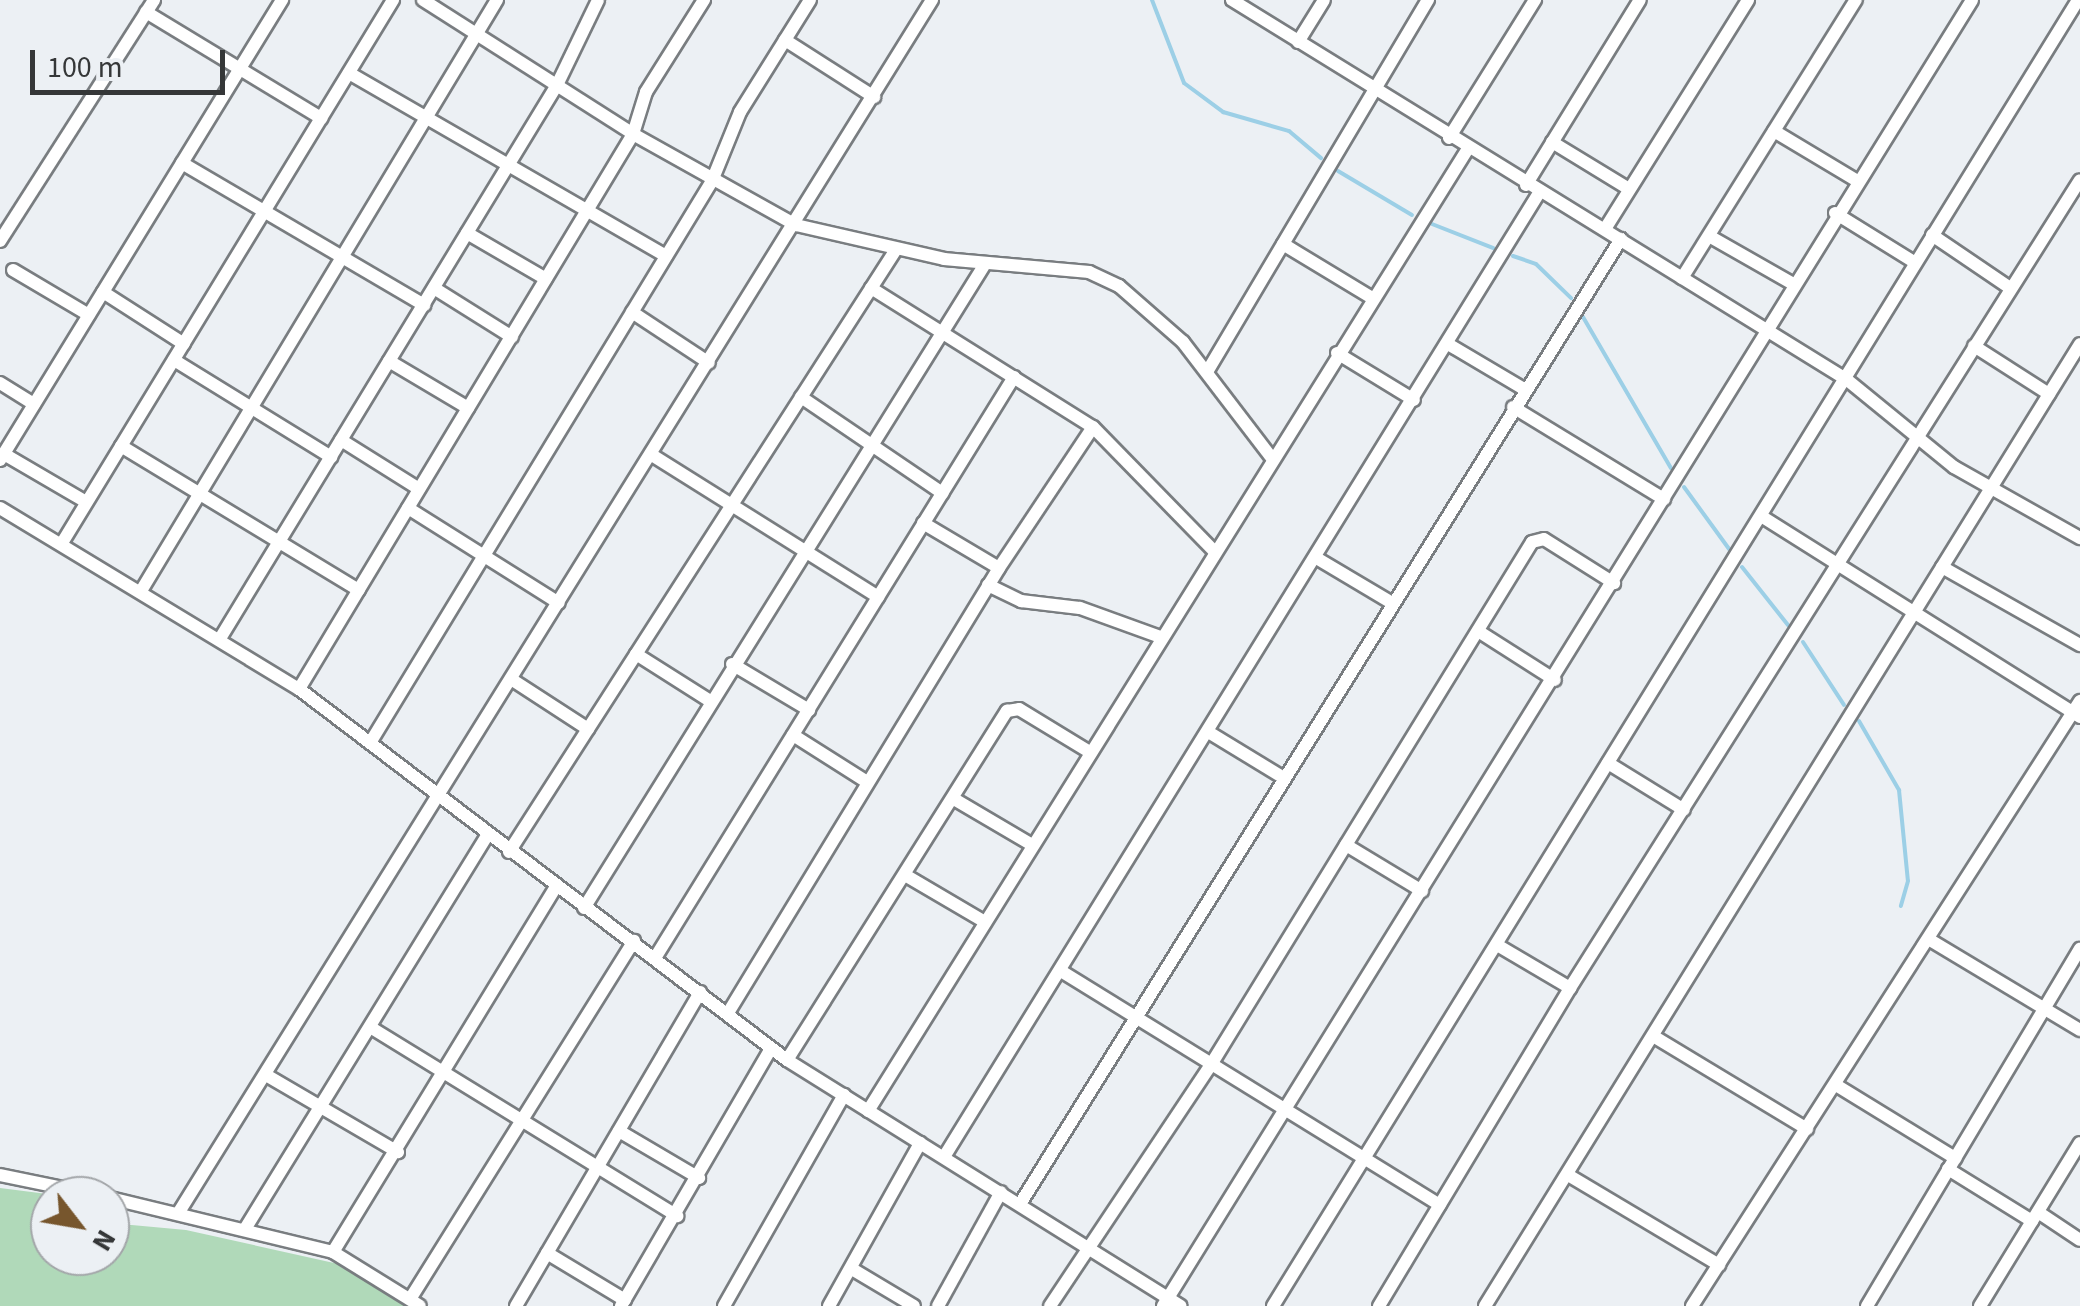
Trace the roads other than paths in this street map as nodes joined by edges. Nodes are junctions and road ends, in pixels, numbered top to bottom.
1 (282, 0) edge
2 (393, 0) edge
3 (422, 0) edge
4 (497, 0) edge
5 (598, 0) edge
6 (704, 0) edge
7 (810, 0) edge
8 (932, 0) edge
9 (1232, 0) edge
10 (1324, 0) edge
11 (1428, 0) edge
12 (1534, 0) edge
13 (1640, 0) edge
14 (1748, 0) edge
15 (1856, 0) edge
16 (1972, 0) edge
17 (2074, 4) edge
18 (150, 6) edge
19 (477, 33) junction
20 (785, 40) junction
21 (1298, 42) junction
22 (242, 66) junction
23 (348, 73) junction
24 (556, 85) junction
25 (1373, 90) junction
26 (874, 97) junction
27 (322, 118) junction
28 (426, 118) junction
29 (1774, 131) junction
30 (633, 134) junction
31 (1449, 138) junction
32 (1552, 142) junction
33 (1467, 150) junction
34 (182, 163) junction
35 (508, 164) junction
36 (712, 180) junction
37 (1856, 180) junction
38 (2080, 180) edge
39 (1629, 188) junction
40 (1533, 189) junction
41 (588, 210) junction
42 (1836, 213) junction
43 (263, 214) junction
44 (796, 226) junction
45 (1605, 230) junction
46 (467, 233) junction
47 (1932, 235) junction
48 (1709, 236) junction
49 (1621, 240) junction
50 (0, 242) edge
51 (1283, 244) junction
52 (895, 251) junction
53 (666, 256) junction
54 (342, 258) junction
55 (1914, 262) junction
56 (984, 264) junction
57 (13, 270) dead end
58 (1682, 278) junction
59 (546, 279) junction
60 (1792, 284) junction
61 (434, 288) junction
62 (871, 288) junction
63 (2010, 288) junction
64 (103, 292) junction
65 (1372, 298) junction
66 (424, 305) junction
67 (632, 312) junction
68 (89, 315) junction
69 (942, 331) junction
70 (1766, 331) junction
71 (512, 336) junction
72 (184, 344) junction
73 (1448, 344) junction
74 (2080, 344) edge
75 (1974, 346) junction
76 (1337, 353) junction
77 (174, 360) junction
78 (389, 361) junction
79 (710, 363) junction
80 (1208, 372) junction
81 (1014, 376) junction
82 (1846, 379) junction
83 (0, 382) edge
84 (1524, 389) junction
85 (2049, 394) junction
86 (801, 397) junction
87 (1414, 400) junction
88 (34, 404) junction
89 (1513, 407) junction
90 (468, 408) junction
91 (251, 409) junction
92 (1094, 427) junction
93 (1919, 439) junction
94 (341, 440) junction
95 (121, 446) junction
96 (869, 446) junction
97 (652, 455) junction
98 (2, 457) edge
99 (331, 457) junction
100 (1271, 457) junction
101 (419, 489) junction
102 (1992, 491) junction
103 (942, 493) junction
104 (200, 494) junction
105 (1664, 500) junction
106 (86, 502) junction
107 (731, 506) junction
108 (0, 508) edge
109 (408, 508) junction
110 (1761, 516) junction
111 (924, 523) junction
112 (2080, 538) edge
113 (280, 541) junction
114 (62, 543) junction
115 (804, 550) junction
116 (1214, 552) junction
117 (484, 556) junction
118 (1318, 559) junction
119 (1838, 566) junction
120 (1942, 567) junction
121 (999, 568) junction
122 (1614, 583) junction
123 (988, 586) junction
124 (359, 590) junction
125 (141, 591) junction
126 (878, 597) junction
127 (558, 603) junction
128 (1392, 603) junction
129 (1912, 616) junction
130 (1478, 631) junction
131 (1160, 636) junction
132 (221, 638) junction
133 (2080, 645) edge
134 (636, 654) junction
135 (732, 664) junction
136 (511, 679) junction
137 (1555, 680) junction
138 (299, 688) junction
139 (710, 701) junction
140 (809, 710) junction
141 (2078, 710) edge
142 (588, 729) junction
143 (1210, 733) junction
144 (792, 735) junction
145 (370, 743) junction
146 (1088, 751) junction
147 (1608, 763) junction
148 (1284, 778) junction
149 (867, 782) junction
150 (438, 795) junction
151 (954, 799) junction
152 (1684, 810) junction
153 (488, 834) junction
154 (1032, 846) junction
155 (1346, 846) junction
156 (509, 852) junction
157 (906, 876) junction
158 (555, 889) junction
159 (1422, 891) junction
160 (584, 908) junction
161 (984, 922) junction
162 (1930, 940) junction
163 (634, 941) junction
164 (1497, 945) junction
165 (2080, 949) edge
166 (655, 958) junction
167 (1061, 971) junction
168 (1570, 988) junction
169 (700, 992) junction
170 (2043, 1008) junction
171 (728, 1013) junction
172 (1136, 1016) junction
173 (370, 1027) junction
174 (2080, 1030) edge
175 (1653, 1036) junction
176 (771, 1048) junction
177 (787, 1060) junction
178 (1212, 1063) junction
179 (446, 1073) junction
180 (266, 1075) junction
181 (1836, 1085) junction
182 (844, 1095) junction
183 (322, 1107) junction
184 (1286, 1109) junction
185 (868, 1110) junction
186 (527, 1120) junction
187 (1807, 1129) junction
188 (619, 1131) junction
189 (920, 1143) junction
190 (2080, 1143) edge
191 (398, 1152) junction
192 (944, 1157) junction
193 (1366, 1159) junction
194 (1951, 1164) junction
195 (599, 1165) junction
196 (1568, 1174) junction
197 (0, 1175) edge
198 (699, 1178) junction
199 (30, 1181) edge
200 (1001, 1192) junction
201 (130, 1202) edge
202 (1020, 1204) junction
203 (1440, 1204) junction
204 (180, 1212) junction
205 (677, 1216) junction
206 (2035, 1216) junction
207 (245, 1228) junction
208 (2080, 1240) edge
209 (1090, 1249) junction
210 (333, 1252) junction
211 (547, 1252) junction
212 (1719, 1265) junction
213 (852, 1268) junction
214 (416, 1301) edge
215 (624, 1303) edge
216 (1170, 1304) edge
217 (942, 1305) edge
218 (1695, 1305) edge
219 (516, 1306) edge
220 (724, 1306) edge
221 (828, 1306) edge
222 (914, 1306) edge
223 (1050, 1306) edge
224 (1273, 1306) edge
225 (1380, 1306) edge
226 (1485, 1306) edge
227 (1867, 1306) edge
228 (1980, 1306) edge

1 - 22 street
2 - 23 street
3 - 19 street
4 - 19 street
5 - 24 street
6 - 30 street
7 - 20 street
8 - 26 street
9 - 21 street
10 - 21 street
11 - 25 street
12 - 31 street
13 - 32 street
14 - 39 street
15 - 29 street
16 - 37 street
17 - 47 street
18 - 22 street
18 - 50 street
19 - 24 street
19 - 28 street
20 - 26 street
20 - 36 street
21 - 25 street
22 - 27 street
22 - 34 street
23 - 27 street
23 - 28 street
24 - 30 street
24 - 35 street
25 - 31 street
25 - 51 street
26 - 44 street
27 - 43 street
28 - 35 street
28 - 54 street
29 - 37 street
29 - 48 street
30 - 36 street
30 - 41 street
31 - 33 street
32 - 39 street
32 - 40 street
33 - 40 street
33 - 65 street
34 - 43 street
34 - 64 street
35 - 41 street
35 - 46 street
36 - 44 street
36 - 53 street
37 - 42 street
38 - 63 street
39 - 45 street
40 - 45 street
40 - 73 street
41 - 53 street
41 - 59 street
42 - 55 street
42 - 60 street
43 - 54 street
43 - 72 street
44 - 52 street
44 - 79 street
45 - 49 street
46 - 59 street
46 - 61 street
47 - 55 street
47 - 63 street
48 - 58 street
48 - 60 street
49 - 58 street
49 - 84 street
51 - 65 street
51 - 80 street
52 - 56 street
52 - 62 street
53 - 67 street
54 - 66 street
54 - 91 street
55 - 82 street
56 - 69 street
56 - 80 street
57 - 68 street
58 - 70 street
59 - 71 street
60 - 70 street
61 - 66 street
61 - 71 street
62 - 69 street
62 - 86 street
63 - 75 street
64 - 68 street
64 - 72 street
65 - 76 street
66 - 78 street
67 - 79 street
67 - 117 street
68 - 88 street
69 - 81 street
69 - 96 street
70 - 82 street
70 - 105 street
71 - 90 street
72 - 77 street
73 - 84 street
73 - 87 street
74 - 85 street
75 - 85 street
75 - 93 street
76 - 87 street
76 - 100 street
77 - 91 street
77 - 95 street
78 - 90 street
78 - 94 street
79 - 97 street
80 - 100 street
81 - 92 street
81 - 103 street
82 - 93 street
82 - 110 street
83 - 88 street
84 - 89 street
85 - 102 street
86 - 96 street
86 - 107 street
87 - 118 street
88 - 98 street
89 - 105 street
89 - 128 street
90 - 101 street
91 - 99 street
91 - 104 street
92 - 116 street
92 - 121 street
93 - 102 street
93 - 119 street
94 - 99 street
94 - 101 street
95 - 104 street
95 - 106 street
96 - 103 street
96 - 115 street
97 - 107 street
97 - 127 street
98 - 106 street
99 - 113 street
100 - 116 street
101 - 109 street
102 - 112 street
102 - 120 street
103 - 111 street
104 - 113 street
104 - 125 street
105 - 122 street
106 - 114 street
107 - 115 street
107 - 134 street
108 - 114 street
109 - 117 street
109 - 124 street
110 - 119 street
110 - 147 street
111 - 121 street
111 - 126 street
113 - 124 street
113 - 132 street
114 - 125 street
115 - 126 street
115 - 135 street
116 - 131 street
117 - 127 street
117 - 145 street
118 - 128 street
118 - 143 street
119 - 129 street
119 - 152 street
120 - 129 street
120 - 133 street
121 - 123 street
122 - 130 street
122 - 137 street
123 - 131 street
123 - 149 street
124 - 138 street
125 - 132 street
126 - 140 street
127 - 136 street
128 - 148 street
129 - 141 street
129 - 175 street
130 - 137 street
130 - 155 street
131 - 146 street
132 - 138 street
134 - 139 street
134 - 142 street
135 - 139 street
135 - 140 street
136 - 142 street
136 - 150 street
137 - 159 street
138 - 145 street
139 - 160 street
140 - 144 street
141 - 162 street
142 - 156 street
143 - 148 street
143 - 167 street
144 - 149 street
144 - 166 street
145 - 150 street
146 - 151 street
146 - 154 street
147 - 152 street
147 - 164 street
148 - 172 street
149 - 171 street
150 - 153 street
150 - 180 street
151 - 154 street
151 - 157 street
152 - 168 street
153 - 156 street
153 - 173 street
154 - 161 street
155 - 159 street
155 - 178 street
156 - 158 street
157 - 161 street
157 - 177 street
158 - 160 street
158 - 179 street
159 - 184 street
160 - 163 street
161 - 185 street
162 - 170 street
162 - 181 street
163 - 166 street
163 - 186 street
164 - 168 street
164 - 193 street
165 - 170 street
166 - 169 street
167 - 172 street
167 - 192 street
168 - 203 street
169 - 171 street
169 - 188 street
170 - 174 street
170 - 194 street
171 - 176 street
172 - 178 street
172 - 202 street
173 - 179 street
173 - 183 street
175 - 187 street
175 - 196 street
176 - 177 street
176 - 198 street
177 - 182 street
178 - 184 street
178 - 209 street
179 - 186 street
179 - 191 street
180 - 183 street
180 - 204 street
181 - 187 street
181 - 194 street
182 - 185 street
182 - 220 street
183 - 191 street
183 - 207 street
184 - 193 street
184 - 216 street
185 - 189 street
186 - 195 street
186 - 214 street
187 - 212 street
188 - 195 street
188 - 198 street
189 - 192 street
189 - 213 street
190 - 206 street
191 - 210 street
192 - 200 street
193 - 203 street
193 - 224 street
194 - 206 street
194 - 227 street
195 - 205 street
195 - 211 street
196 - 212 street
196 - 226 street
197 - 199 street
198 - 205 street
200 - 202 street
200 - 217 street
201 - 204 street
202 - 209 street
203 - 225 street
204 - 207 street
205 - 215 street
206 - 208 street
206 - 228 street
207 - 210 street
209 - 216 street
209 - 223 street
210 - 214 street
211 - 215 street
211 - 219 street
212 - 218 street
213 - 221 street
213 - 222 street

